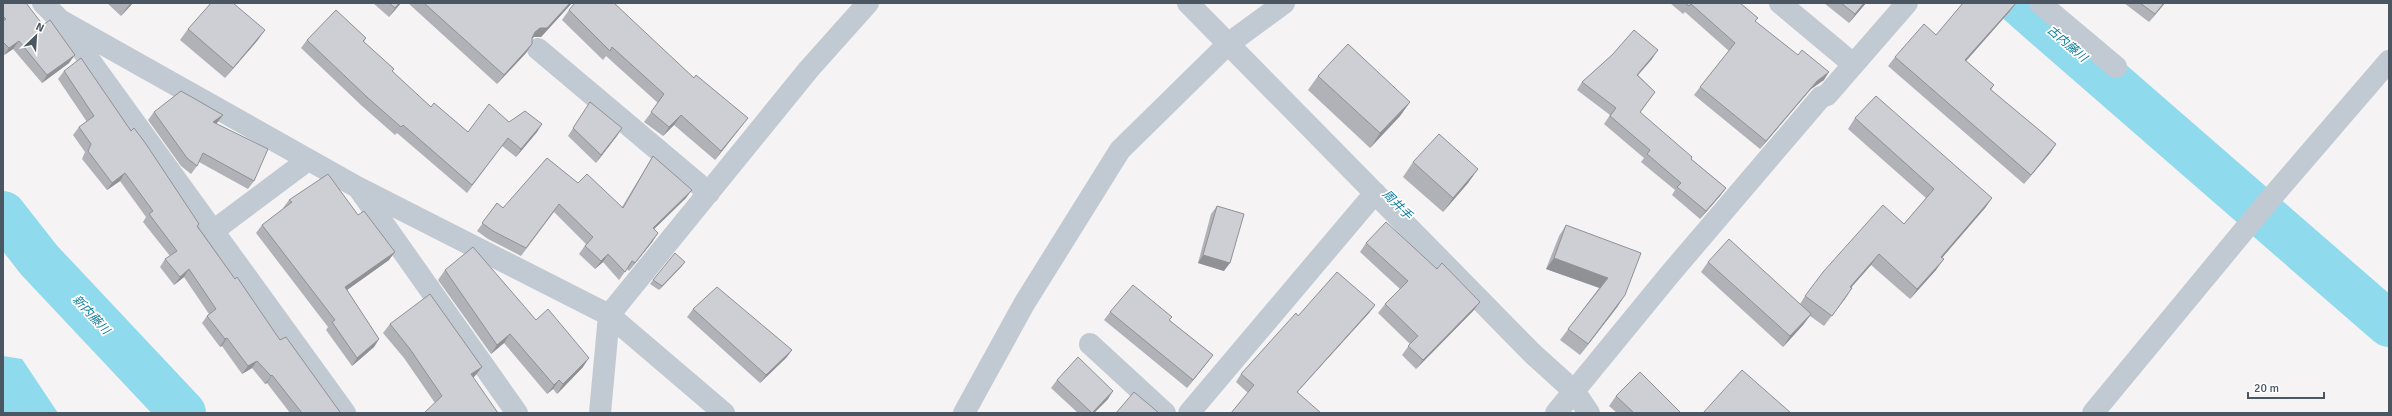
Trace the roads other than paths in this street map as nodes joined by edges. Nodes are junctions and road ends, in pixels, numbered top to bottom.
1 (43, 3) edge
2 (868, 3) edge
3 (1188, 3) edge
4 (1284, 3) edge
5 (1780, 3) edge
6 (1907, 3) edge
7 (2040, 3) edge
8 (60, 20) junction
9 (1228, 44) junction
10 (538, 48) dead end
11 (2389, 61) edge
12 (1853, 64) junction
13 (2116, 67) dead end
14 (308, 160) junction
15 (357, 187) junction
16 (709, 192) junction
17 (1375, 193) junction
18 (213, 231) junction
19 (609, 315) junction
20 (1090, 344) dead end
21 (1575, 392) junction
22 (345, 413) edge
23 (517, 413) edge
24 (600, 413) edge
25 (724, 413) edge
26 (964, 413) edge
27 (1165, 413) edge
28 (1190, 413) edge
29 (1556, 413) edge
30 (1590, 413) edge
31 (2093, 413) edge

1 - 8 street
2 - 16 street
3 - 9 street
4 - 9 street
5 - 12 street
6 - 12 street
7 - 13 street
8 - 14 street
8 - 18 street
9 - 17 street
9 - 26 street
10 - 16 street
11 - 31 street
12 - 21 street
14 - 15 street
14 - 18 street
15 - 19 street
15 - 23 street
16 - 19 street
17 - 21 street
17 - 28 street
18 - 22 street
19 - 24 street
19 - 25 street
20 - 27 street
21 - 29 street
21 - 30 street

